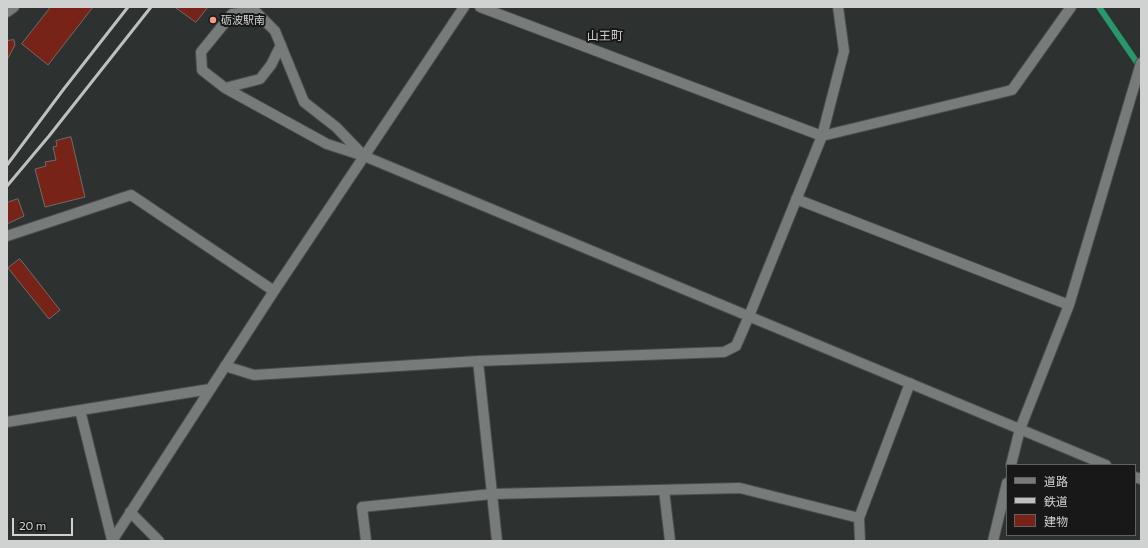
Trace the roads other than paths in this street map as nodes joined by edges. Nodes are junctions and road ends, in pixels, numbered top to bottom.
1 (14, 7) edge
2 (464, 7) edge
3 (480, 7) edge
4 (838, 7) edge
5 (1071, 7) edge
6 (7, 12) edge
7 (281, 45) junction
8 (1141, 63) edge
9 (225, 88) junction
10 (822, 136) junction
11 (364, 156) junction
12 (796, 199) junction
13 (7, 236) edge
14 (274, 291) junction
15 (1068, 305) junction
16 (749, 316) junction
17 (478, 362) junction
18 (225, 366) junction
19 (910, 383) junction
20 (210, 390) junction
21 (80, 410) junction
22 (7, 422) edge
23 (1020, 429) junction
24 (1012, 464) edge
25 (1104, 464) edge
26 (1006, 487) edge
27 (664, 490) junction
28 (492, 494) junction
29 (130, 512) junction
30 (860, 518) junction
31 (112, 541) edge
32 (159, 541) edge
33 (366, 541) edge
34 (497, 541) edge
35 (670, 541) edge
36 (860, 541) edge
37 (993, 541) edge

1 - 6 street
2 - 11 street
3 - 10 street
4 - 10 street
5 - 10 street
7 - 9 street
7 - 9 street
7 - 11 street
8 - 15 street
9 - 11 street
10 - 12 street
11 - 14 street
11 - 16 street
12 - 15 street
12 - 16 street
13 - 14 street
14 - 18 street
15 - 23 street
16 - 17 street
16 - 19 street
17 - 18 street
17 - 28 street
18 - 20 street
19 - 23 street
19 - 30 street
20 - 21 street
20 - 29 street
21 - 22 street
21 - 31 street
23 - 24 street
23 - 25 street
26 - 37 street
27 - 28 street
27 - 30 street
27 - 35 street
28 - 33 street
28 - 34 street
29 - 31 street
29 - 32 street
30 - 36 street

